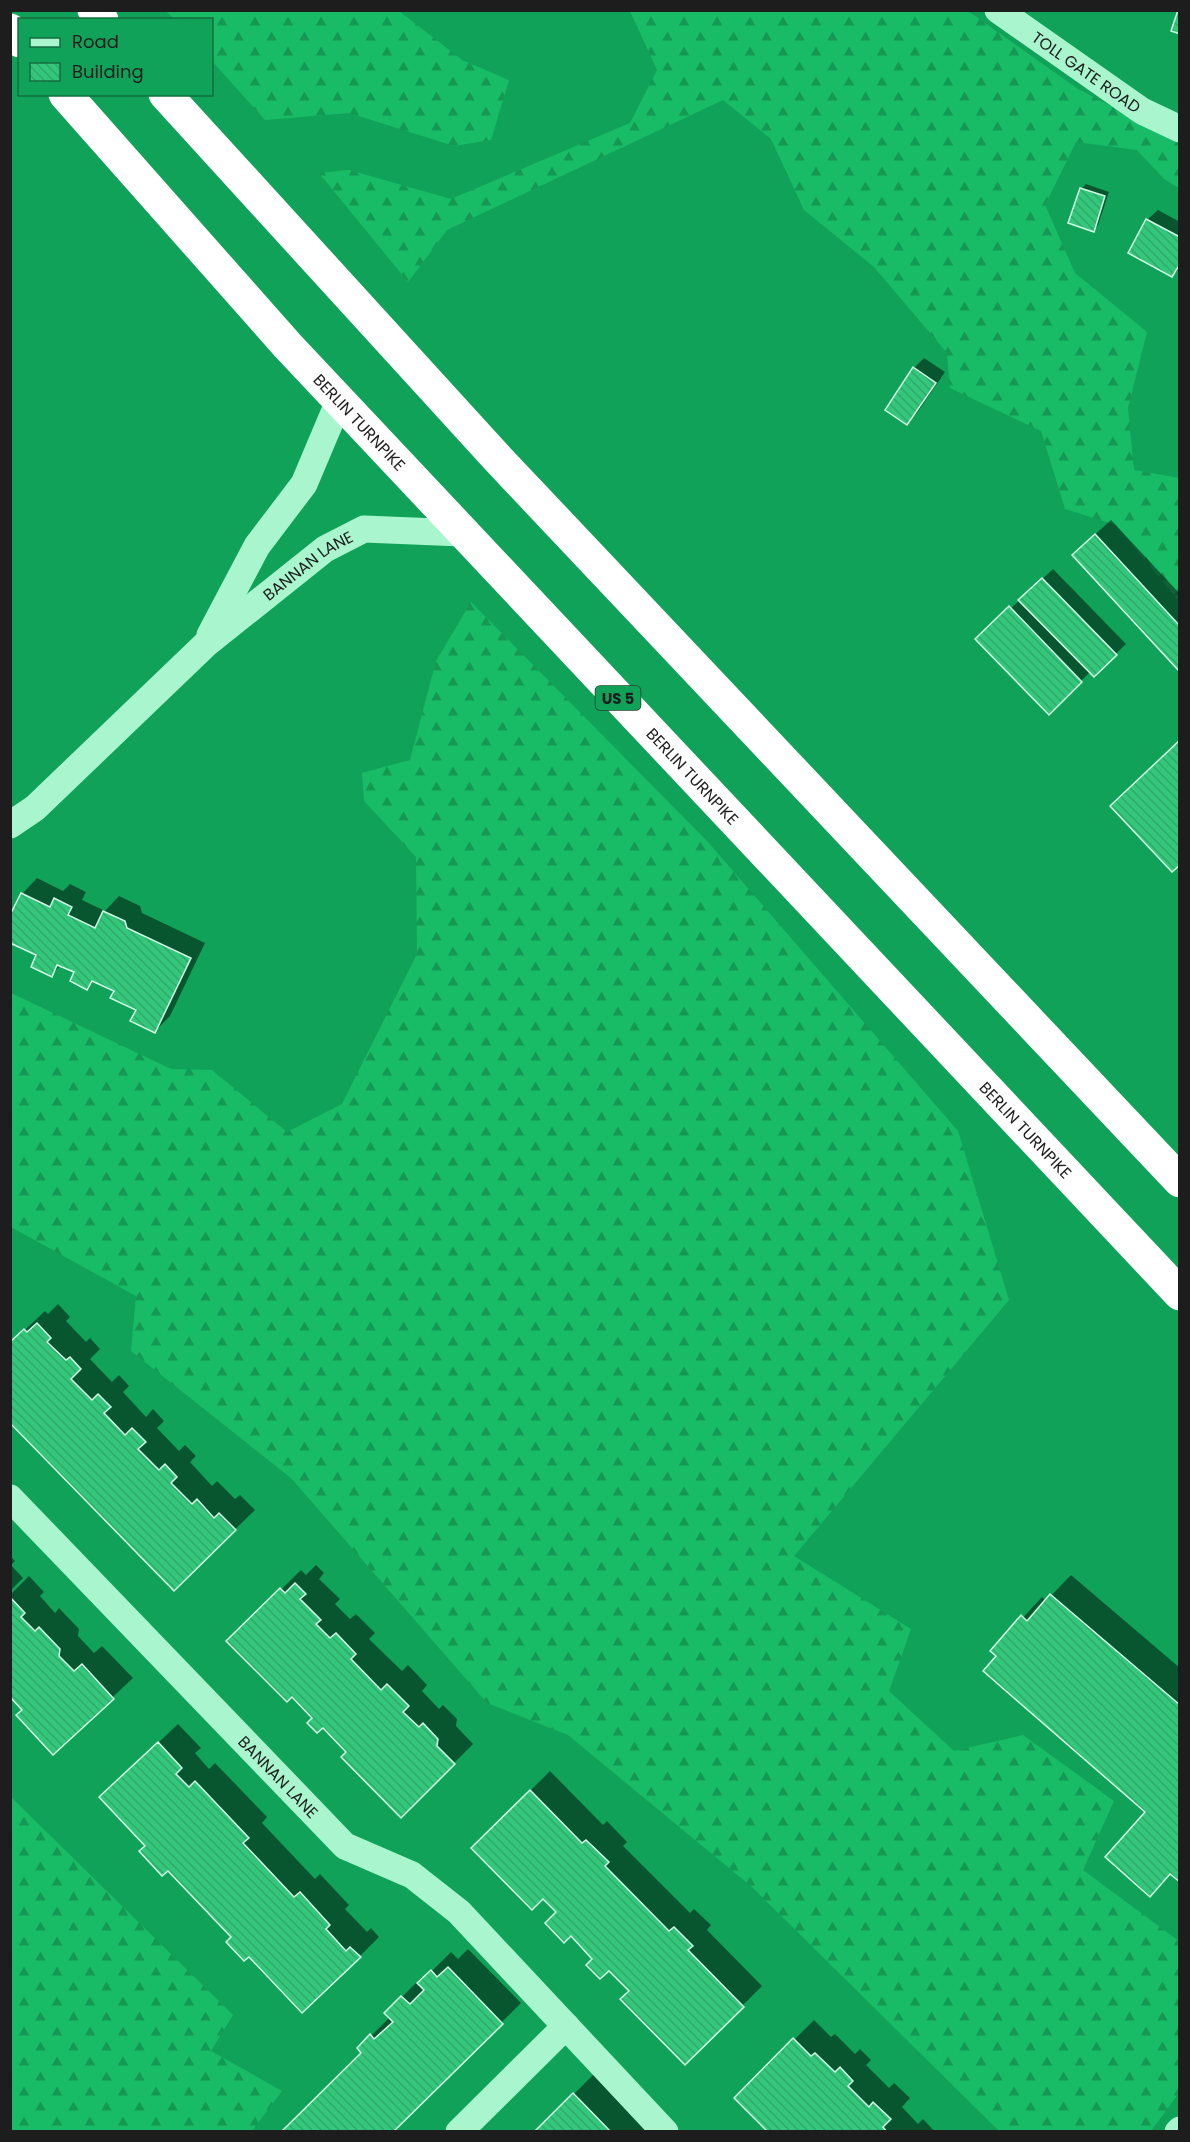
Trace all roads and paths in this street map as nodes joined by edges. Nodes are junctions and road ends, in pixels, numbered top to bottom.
1 (998, 10) edge
2 (66, 96) edge
3 (167, 96) edge
4 (1179, 129) edge
5 (339, 401) junction
6 (462, 532) junction
7 (206, 644) junction
8 (10, 825) edge
9 (1179, 1181) edge
10 (1179, 1294) edge
11 (10, 1498) edge
12 (566, 2026) junction
13 (459, 2132) edge
14 (665, 2132) edge

1 - 4 street, TOLL GATE ROAD
2 - 5 highway, BERLIN TURNPIKE / US 5
3 - 9 highway
5 - 6 highway, BERLIN TURNPIKE / US 5
5 - 7 street, BANNAN LANE
6 - 7 street, BANNAN LANE
6 - 10 highway, BERLIN TURNPIKE / US 5
7 - 8 street, BANNAN LANE
11 - 12 street, BANNAN LANE
12 - 13 street
12 - 14 street, BANNAN LANE

